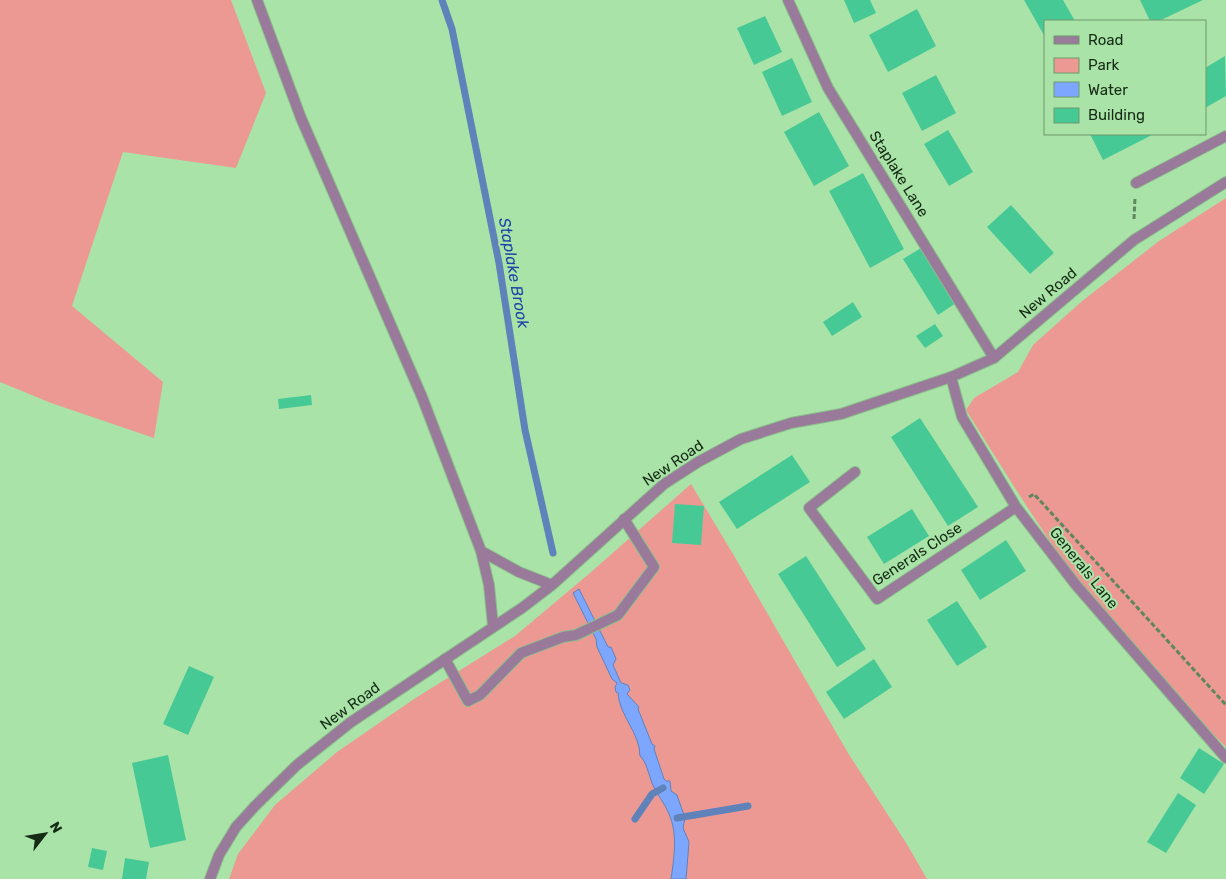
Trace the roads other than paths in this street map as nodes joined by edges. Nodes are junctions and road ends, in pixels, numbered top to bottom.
1 (258, 0) edge
2 (788, 0) edge
3 (1226, 136) edge
4 (1136, 182) dead end
5 (1226, 182) edge
6 (994, 358) junction
7 (951, 377) junction
8 (855, 472) dead end
9 (1016, 507) junction
10 (624, 519) junction
11 (481, 551) junction
12 (552, 584) junction
13 (493, 626) junction
14 (445, 659) junction
15 (1226, 758) edge
16 (210, 879) edge

1 - 11 street
2 - 6 street, Staplake Lane
3 - 4 street
5 - 6 street, New Road
6 - 7 street, New Road
7 - 9 street, Generals Lane
7 - 10 street, New Road
8 - 9 street, Generals Close
9 - 15 street, Generals Lane
10 - 12 street, New Road
10 - 14 street
11 - 12 street
11 - 13 street
12 - 13 street, New Road
13 - 14 street, New Road
14 - 16 street, New Road

